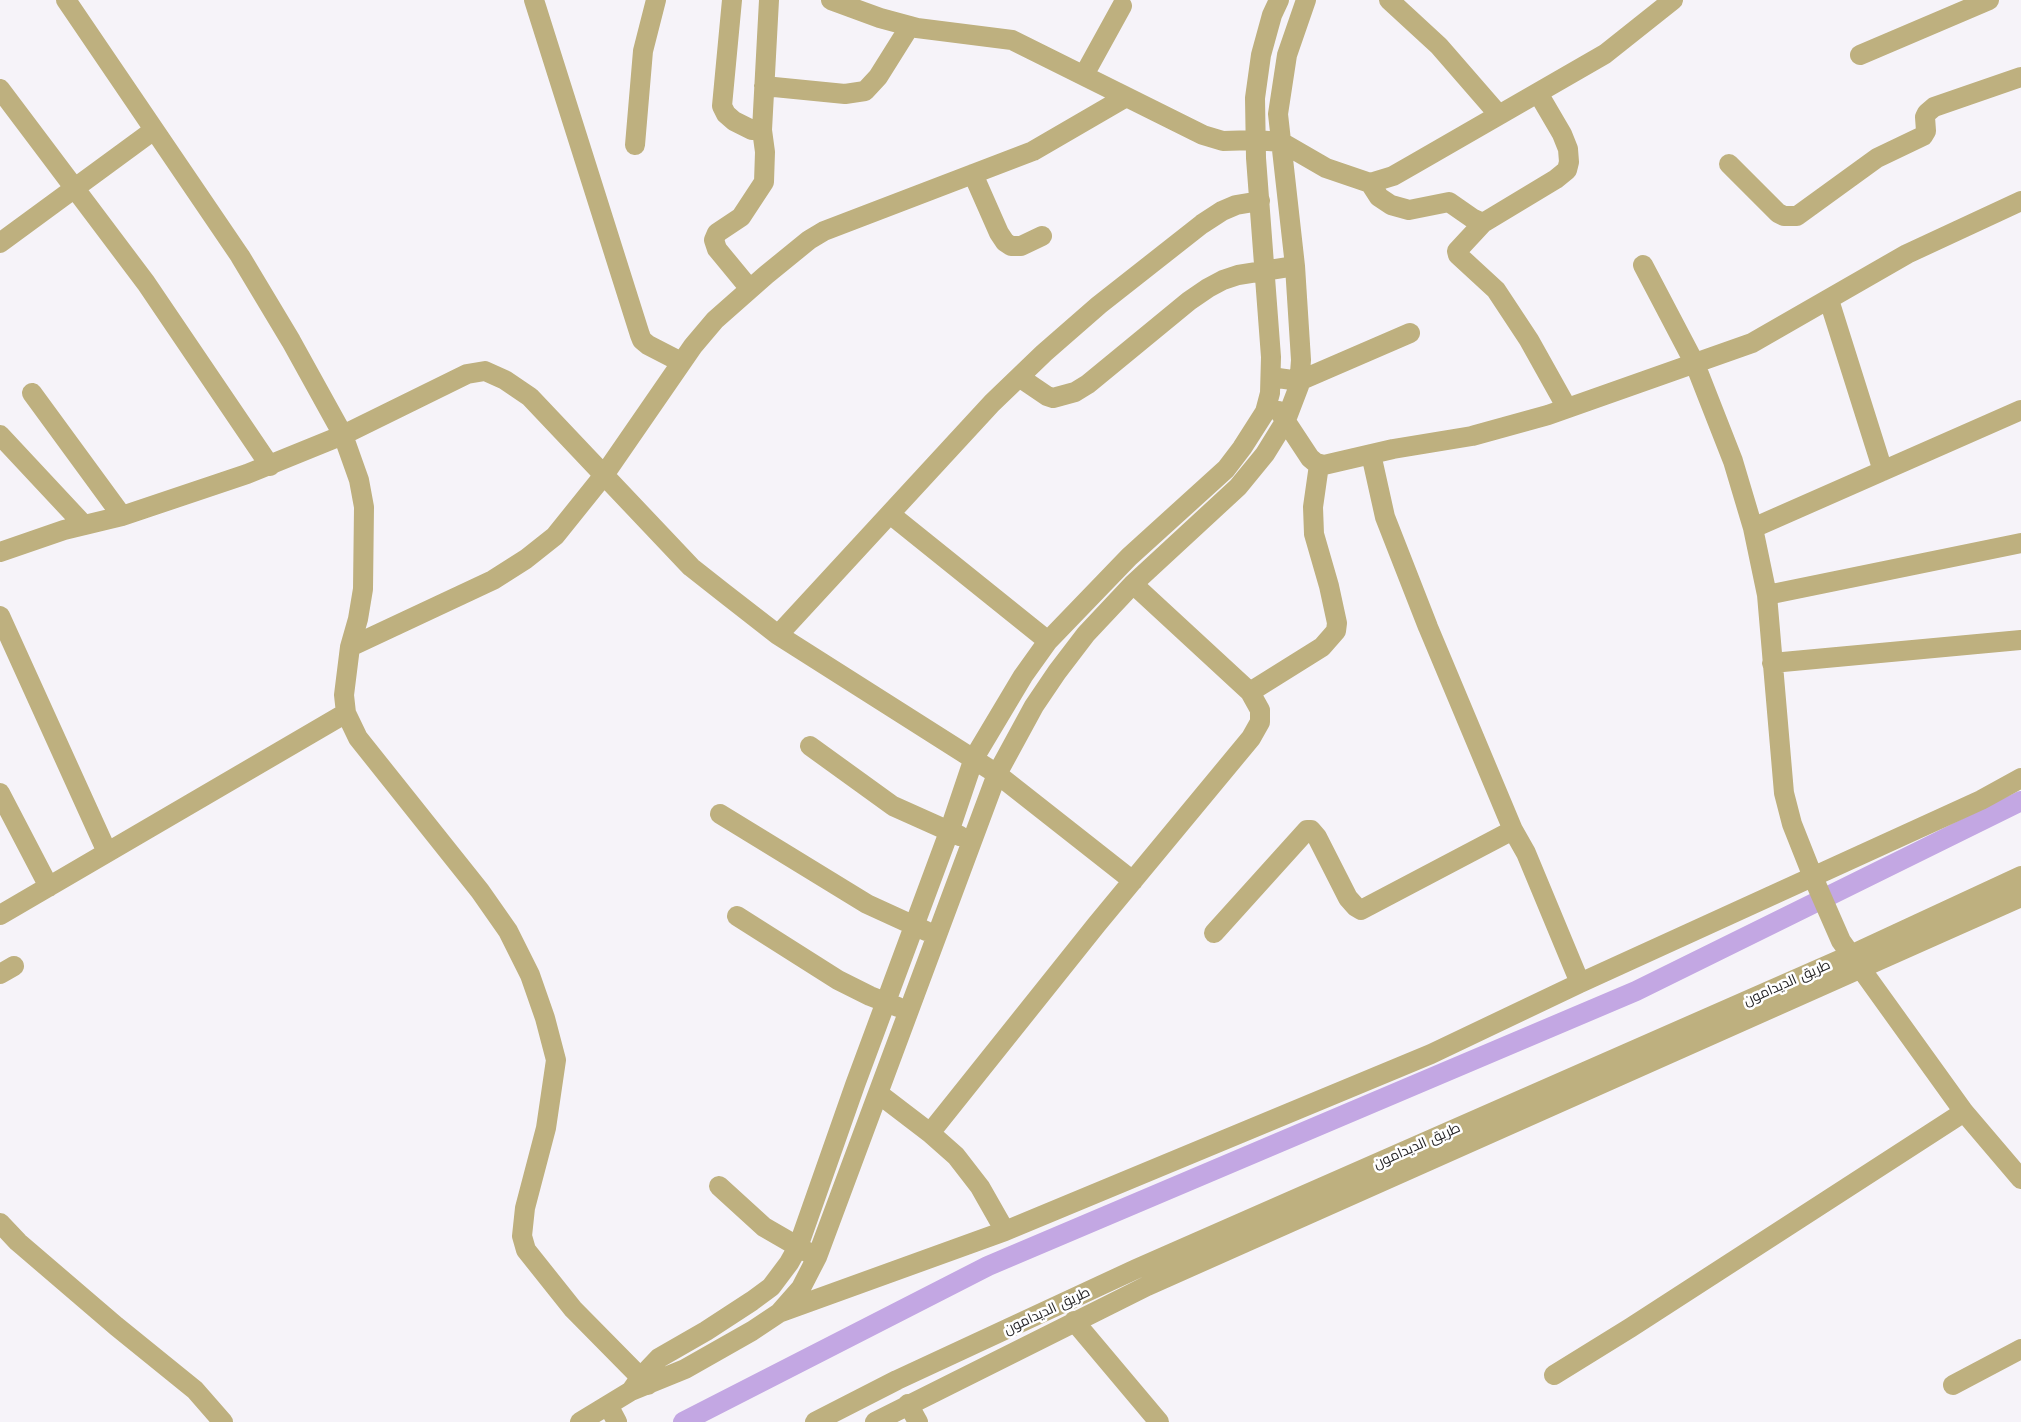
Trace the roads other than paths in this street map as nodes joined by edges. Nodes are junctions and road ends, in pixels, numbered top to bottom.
1 (66, 0) edge
2 (534, 0) edge
3 (656, 0) edge
4 (732, 0) edge
5 (769, 0) edge
6 (831, 0) edge
7 (1279, 0) edge
8 (1306, 0) edge
9 (1389, 0) edge
10 (1673, 0) edge
11 (1989, 0) edge
12 (1122, 6) dead end
13 (910, 26) junction
14 (1860, 55) dead end
15 (1084, 75) junction
16 (2021, 77) edge
17 (764, 86) junction
18 (0, 89) edge
19 (1538, 93) junction
20 (1126, 97) junction
21 (1499, 116) junction
22 (154, 130) junction
23 (762, 130) junction
24 (1256, 140) junction
25 (1281, 142) junction
26 (635, 145) dead end
27 (1729, 164) dead end
28 (973, 174) junction
29 (1370, 183) junction
30 (74, 188) junction
31 (1260, 201) junction
32 (2021, 201) edge
33 (1483, 223) junction
34 (1042, 236) dead end
35 (0, 243) edge
36 (1643, 265) dead end
37 (1295, 266) junction
38 (1264, 270) junction
39 (750, 289) junction
40 (1829, 300) junction
41 (1410, 333) dead end
42 (681, 362) junction
43 (1695, 364) junction
44 (1019, 377) junction
45 (1271, 377) junction
46 (1299, 381) junction
47 (32, 392) dead end
48 (1268, 399) junction
49 (1567, 408) junction
50 (2021, 410) edge
51 (1286, 420) junction
52 (0, 435) edge
53 (343, 435) junction
54 (1371, 454) junction
55 (1319, 465) junction
56 (270, 466) junction
57 (1883, 471) junction
58 (604, 475) junction
59 (890, 514) junction
60 (122, 516) junction
61 (84, 525) junction
62 (1753, 528) junction
63 (2021, 543) edge
64 (0, 552) edge
65 (1133, 584) junction
66 (1767, 595) junction
67 (0, 616) edge
68 (778, 636) junction
69 (2021, 640) edge
70 (1048, 641) junction
71 (350, 647) junction
72 (1772, 663) junction
73 (1250, 692) junction
74 (346, 713) junction
75 (810, 746) dead end
76 (974, 758) junction
77 (997, 774) junction
78 (2021, 778) edge
79 (0, 793) edge
80 (720, 814) dead end
81 (1513, 830) junction
82 (949, 832) junction
83 (971, 841) junction
84 (108, 852) junction
85 (2021, 876) edge
86 (1133, 881) junction
87 (1816, 884) junction
88 (49, 886) junction
89 (2021, 897) edge
90 (0, 915) edge
91 (737, 916) dead end
92 (914, 926) junction
93 (1214, 933) dead end
94 (937, 935) junction
95 (1851, 955) junction
96 (1580, 983) junction
97 (885, 1003) junction
98 (909, 1012) junction
99 (879, 1094) junction
100 (1964, 1112) junction
101 (930, 1134) junction
102 (2021, 1179) edge
103 (719, 1186) dead end
104 (0, 1223) edge
105 (1005, 1231) junction
106 (798, 1247) junction
107 (817, 1257) junction
108 (1136, 1269) junction
109 (1147, 1286) junction
110 (779, 1313) junction
111 (1074, 1321) junction
112 (2021, 1349) edge
113 (1554, 1375) dead end
114 (640, 1385) junction
115 (1953, 1385) dead end
116 (908, 1404) junction
117 (613, 1414) edge
118 (223, 1422) edge
119 (580, 1422) edge
120 (815, 1422) edge
121 (875, 1422) edge
122 (918, 1422) edge
123 (1159, 1422) edge

1 - 22 street
2 - 42 street
3 - 26 street
4 - 23 street
5 - 17 street
6 - 13 street
7 - 24 street
8 - 25 street
9 - 21 street
10 - 19 street
11 - 14 street
12 - 15 street
13 - 15 street
13 - 17 street
15 - 20 street
16 - 27 street
17 - 23 street
18 - 30 street
19 - 21 street
19 - 33 street
20 - 24 street
20 - 28 street
21 - 29 street
22 - 30 street
22 - 53 street
23 - 39 street
24 - 25 street
24 - 31 street
25 - 29 street
25 - 37 street
28 - 34 street
28 - 39 street
29 - 33 street
30 - 35 street
30 - 56 street
31 - 38 street
31 - 44 street
32 - 40 street
33 - 49 street
36 - 43 street
37 - 38 street
37 - 46 street
38 - 44 street
38 - 45 street
39 - 42 street
40 - 43 street
40 - 57 street
41 - 46 street
42 - 58 street
43 - 49 street
43 - 62 street
44 - 59 street
45 - 46 street
45 - 48 street
46 - 51 street
47 - 60 street
48 - 51 street
48 - 70 street
49 - 54 street
50 - 57 street
51 - 55 street
51 - 65 street
52 - 61 street
53 - 56 street
53 - 58 street
53 - 71 street
54 - 55 street
54 - 81 street
55 - 73 street
56 - 60 street
57 - 62 street
58 - 68 street
58 - 71 street
59 - 68 street
59 - 70 street
60 - 61 street
61 - 64 street
62 - 66 street
63 - 66 street
65 - 73 street
65 - 77 street
66 - 72 street
67 - 84 street
68 - 76 street
69 - 72 street
70 - 76 street
71 - 74 street
72 - 87 street
73 - 86 street
74 - 84 street
74 - 114 street
75 - 82 street
76 - 77 street
76 - 82 street
77 - 83 street
77 - 86 street
78 - 87 street
79 - 88 street
80 - 92 street
81 - 93 street
81 - 96 street
82 - 83 street
82 - 92 street
83 - 94 street
84 - 88 street
85 - 95 street, طريق الديدامون
86 - 101 street
87 - 95 street
87 - 96 street
88 - 90 street
89 - 95 street, طريق الديدامون
91 - 97 street
92 - 94 street
92 - 97 street
94 - 98 street
95 - 100 street
95 - 108 street, طريق الديدامون
95 - 109 street, طريق الديدامون
96 - 105 street
97 - 98 street
97 - 106 street
98 - 99 street
99 - 101 street
99 - 107 street
100 - 102 street
100 - 113 street
101 - 105 street
103 - 106 street
104 - 118 street
105 - 110 street
106 - 107 street
106 - 114 street
107 - 110 street
108 - 109 street
108 - 120 street, طريق الديدامون
109 - 111 street, طريق الديدامون
110 - 114 street
111 - 116 street, طريق الديدامون
111 - 123 street
112 - 115 street
114 - 117 street
116 - 121 street, طريق الديدامون
116 - 122 street
117 - 119 street

